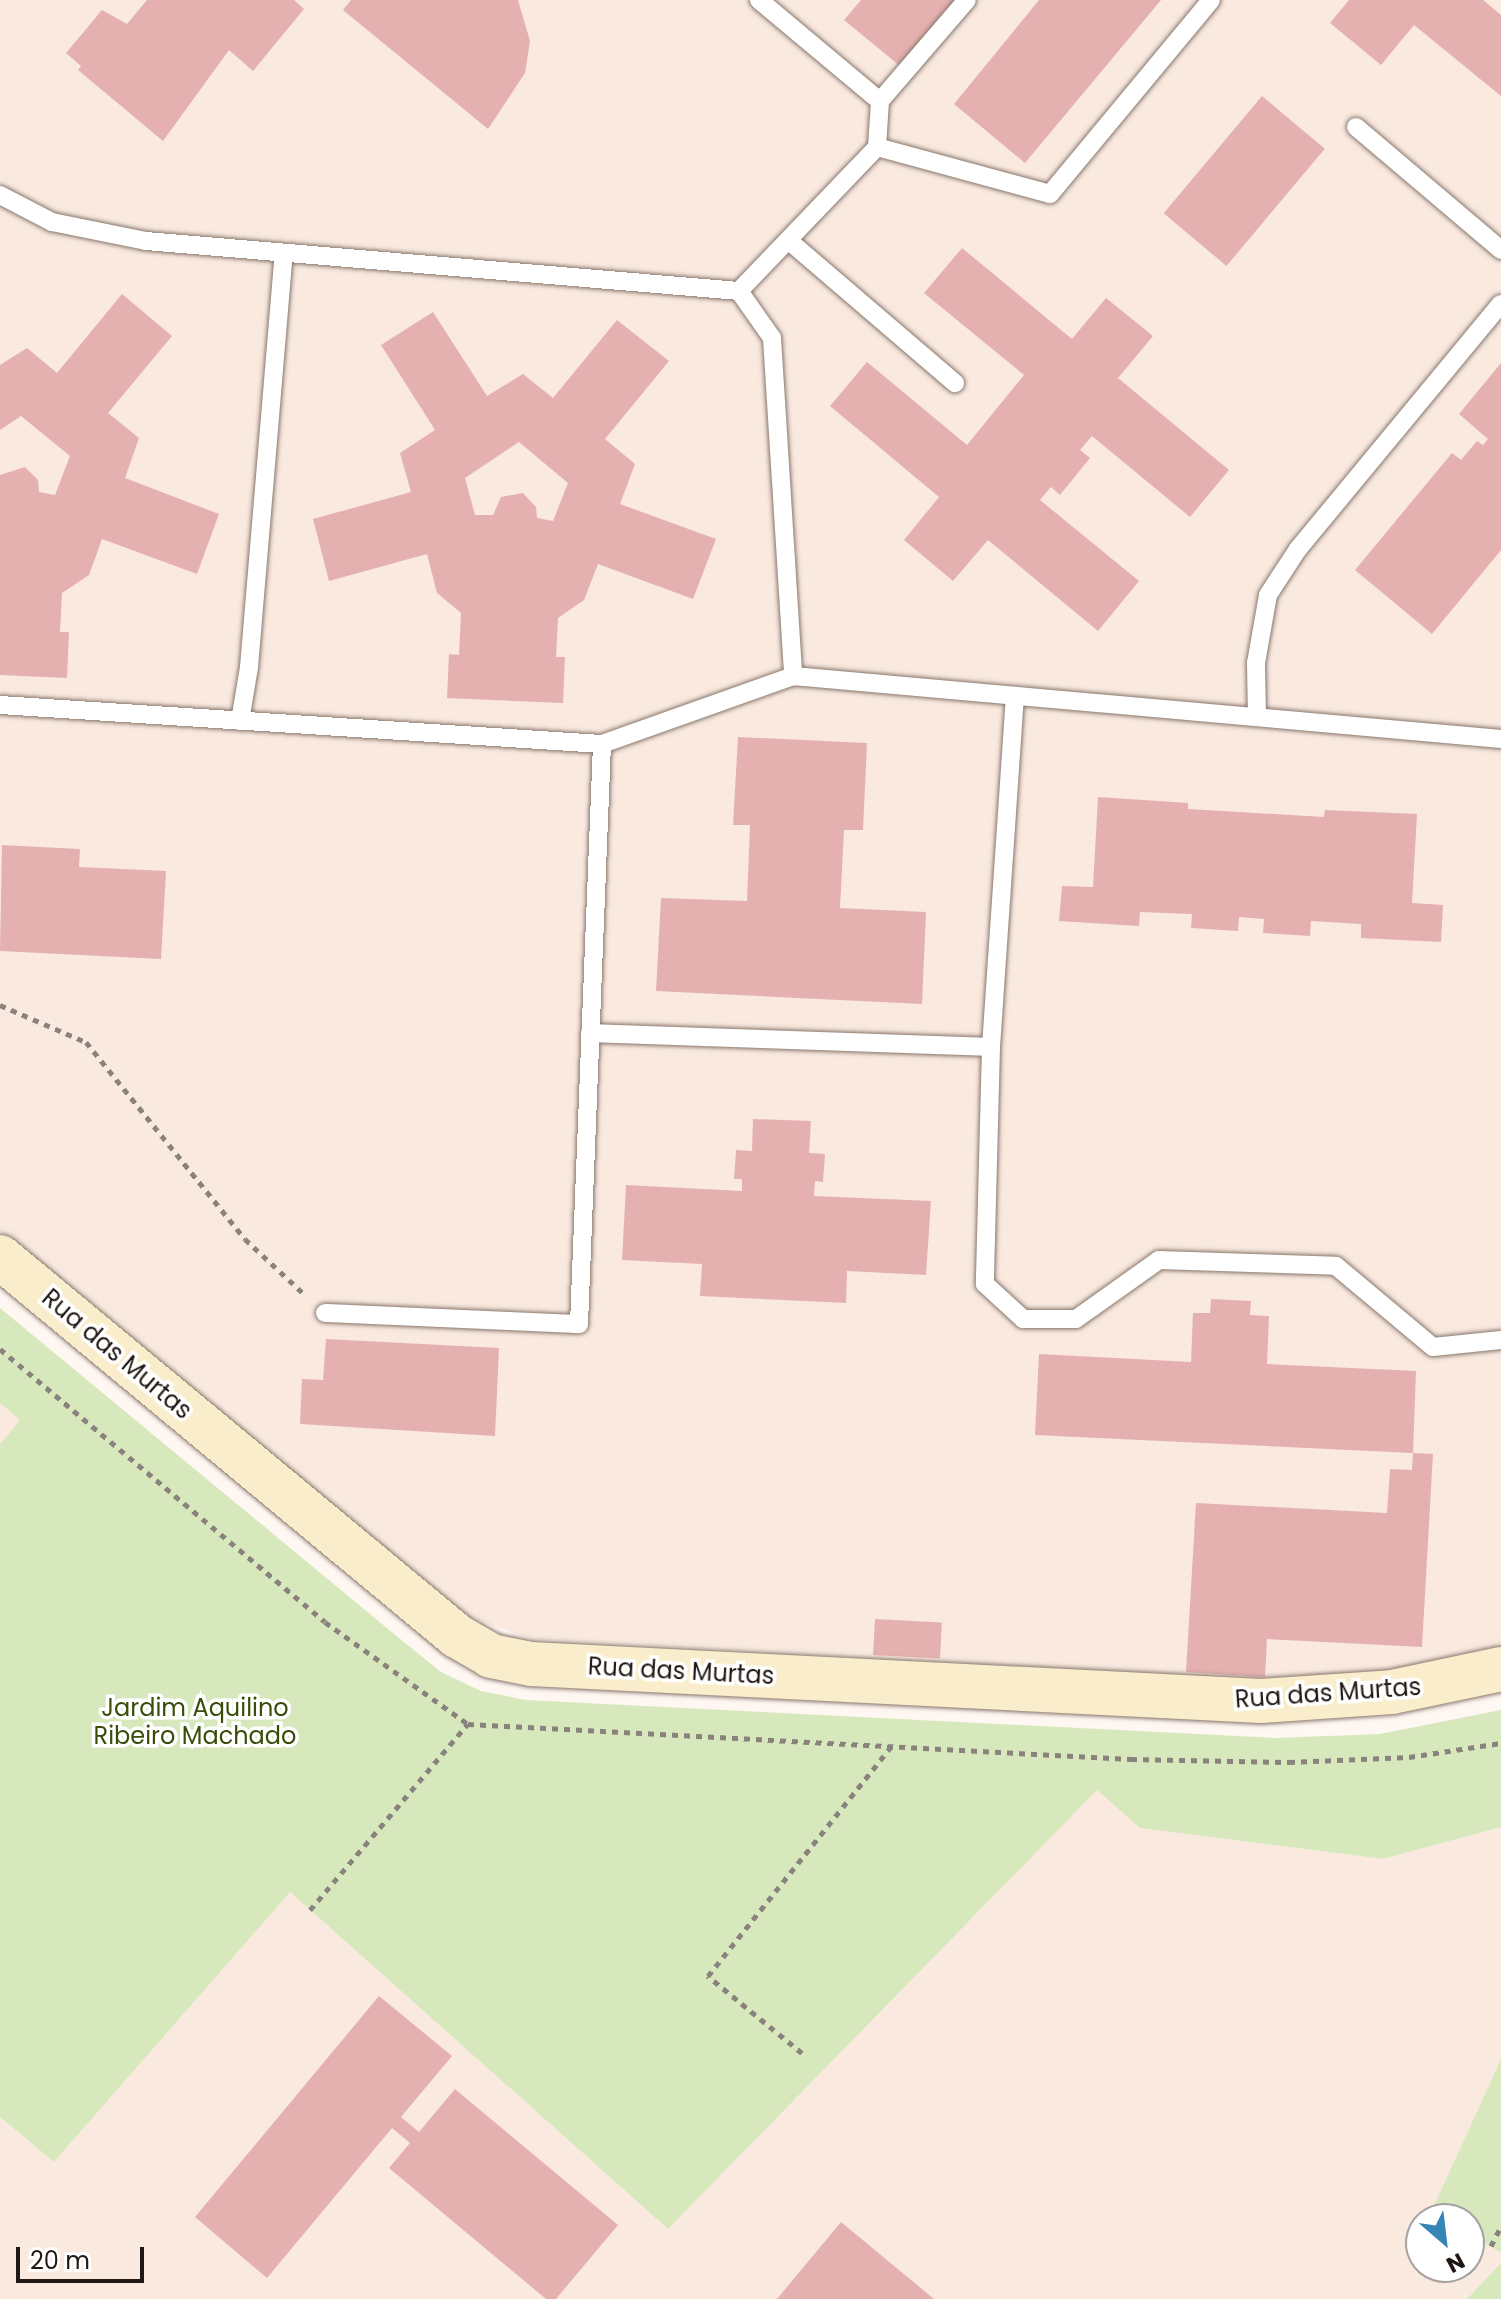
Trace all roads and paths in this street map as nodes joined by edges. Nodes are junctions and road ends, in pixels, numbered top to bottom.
1 (759, 0) edge
2 (967, 0) edge
3 (1211, 0) edge
4 (880, 101) junction
5 (1356, 127) dead end
6 (877, 147) junction
7 (0, 195) edge
8 (788, 240) junction
9 (1501, 250) edge
10 (284, 253) junction
11 (739, 291) junction
12 (1501, 304) edge
13 (955, 383) dead end
14 (793, 676) junction
15 (1015, 696) junction
16 (0, 705) edge
17 (1257, 717) junction
18 (240, 721) junction
19 (1501, 739) edge
20 (602, 744) junction
21 (0, 1005) edge
22 (590, 1033) junction
23 (991, 1047) junction
24 (0, 1257) edge
25 (325, 1313) joint
26 (1501, 1340) edge
27 (0, 1349) edge
28 (1501, 1669) edge
29 (468, 1724) junction
30 (1501, 1743) edge
31 (891, 1746) junction
32 (310, 1910) dead end
33 (802, 2053) dead end
34 (1501, 2226) edge
35 (1491, 2246) dead end

1 - 4 lane
2 - 4 lane
3 - 6 lane
4 - 6 lane
5 - 9 lane
6 - 8 lane
7 - 10 lane
8 - 11 lane
8 - 13 lane
10 - 11 lane
10 - 18 lane
11 - 14 lane
12 - 17 lane
14 - 15 lane
14 - 20 lane
15 - 17 lane
15 - 23 lane
16 - 18 lane
17 - 19 lane
18 - 20 lane
20 - 22 lane
21 - 25 path
22 - 23 lane
22 - 25 lane
23 - 26 lane
24 - 28 street, Rua das Murtas
27 - 29 path
29 - 31 path
29 - 32 path
30 - 31 path
31 - 33 path
34 - 35 path

